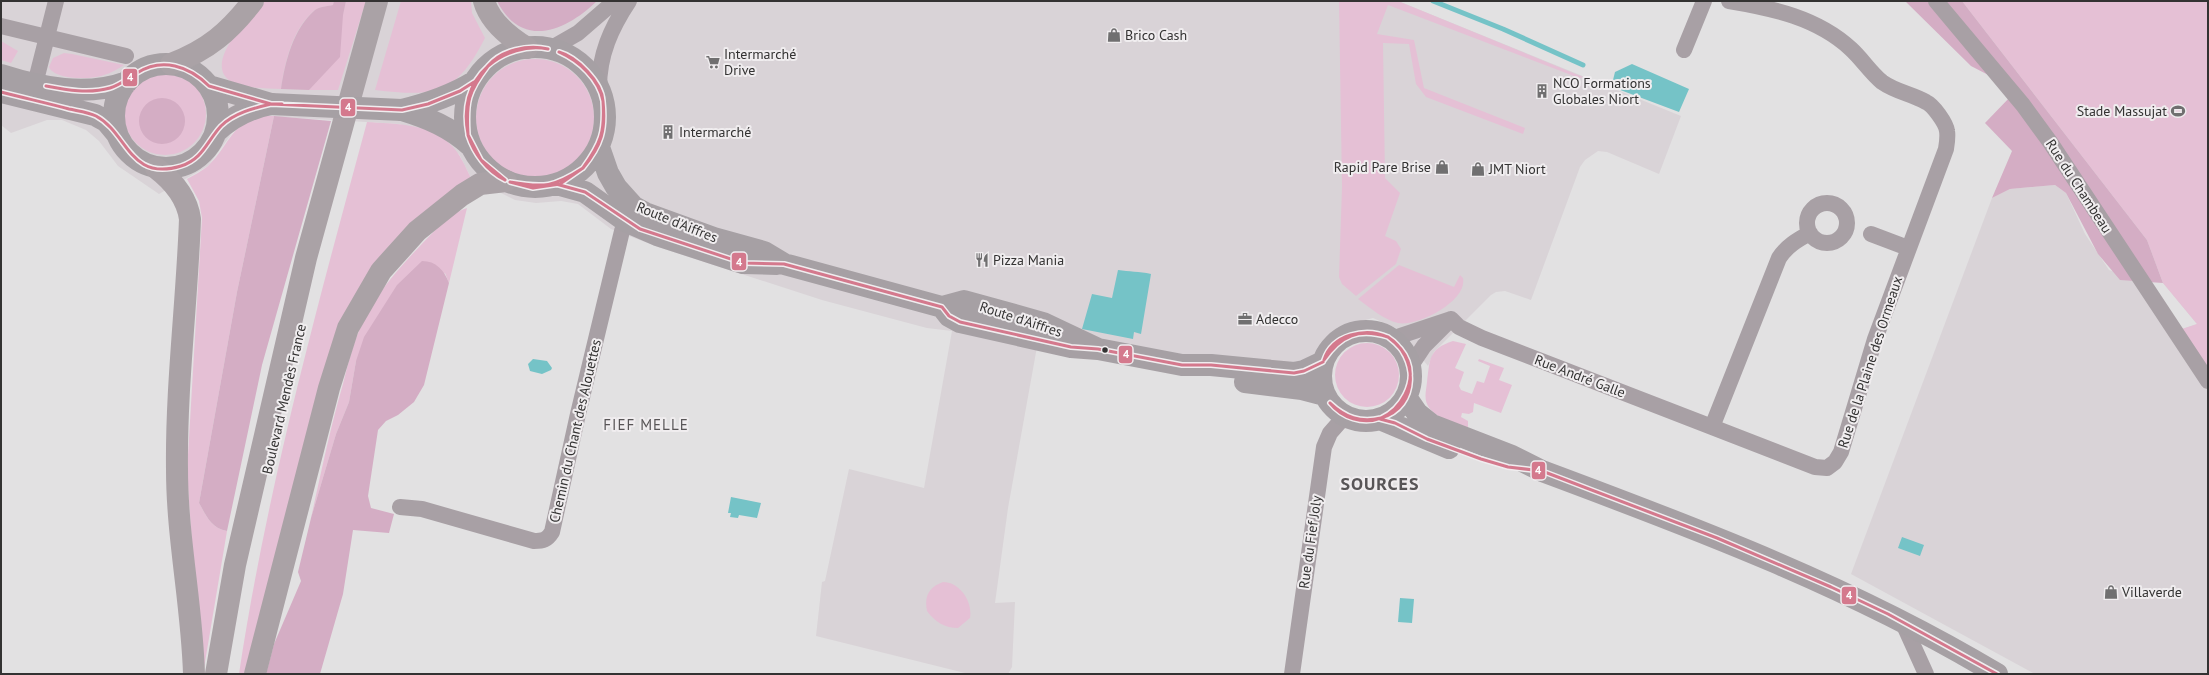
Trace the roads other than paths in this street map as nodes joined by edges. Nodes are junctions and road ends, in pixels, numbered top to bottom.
1 (56, 1) edge
2 (253, 1) edge
3 (377, 1) edge
4 (388, 1) edge
5 (484, 1) edge
6 (615, 1) edge
7 (628, 1) edge
8 (1704, 1) edge
9 (1728, 1) edge
10 (1936, 1) edge
11 (1, 26) edge
12 (47, 37) junction
13 (527, 48) junction
14 (550, 49) junction
15 (1684, 50) dead end
16 (126, 56) dead end
17 (171, 64) junction
18 (1, 75) edge
19 (127, 82) junction
20 (474, 82) junction
21 (208, 86) junction
22 (599, 88) junction
23 (1, 92) edge
24 (34, 92) junction
25 (271, 104) junction
26 (402, 110) junction
27 (348, 126) junction
28 (216, 132) junction
29 (116, 133) junction
30 (471, 146) junction
31 (599, 147) junction
32 (156, 168) junction
33 (506, 181) junction
34 (556, 184) junction
35 (627, 222) junction
36 (1810, 233) dead end
37 (1871, 234) dead end
38 (1908, 248) junction
39 (784, 264) junction
40 (1451, 319) junction
41 (1391, 339) junction
42 (1323, 362) junction
43 (1182, 365) junction
44 (1410, 368) junction
45 (2208, 381) edge
46 (1325, 395) junction
47 (1406, 397) junction
48 (1345, 416) junction
49 (1380, 419) junction
50 (1712, 427) junction
51 (1778, 452) joint
52 (1542, 471) junction
53 (400, 507) dead end
54 (1902, 621) junction
55 (194, 674) edge
56 (216, 674) edge
57 (228, 674) edge
58 (255, 674) edge
59 (1292, 674) edge
60 (1926, 674) edge
61 (1997, 674) edge

1 - 12 street
2 - 17 main road
3 - 27 main road
4 - 27 main road
5 - 13 main road
6 - 14 street
7 - 22 street
8 - 15 street
9 - 38 street, Rue de la Plaine des Ormeaux
10 - 45 street, Rue du Chambeau
11 - 12 street
12 - 16 street
12 - 24 street
13 - 14 main road
13 - 20 main road
14 - 22 main road
17 - 19 main road
17 - 21 main road
18 - 24 main road
19 - 24 main road
19 - 29 main road
20 - 26 main road
20 - 30 main road
21 - 25 main road
21 - 28 main road
22 - 31 main road
23 - 24 main road
24 - 29 main road
25 - 26 main road, bridge
25 - 28 main road
26 - 30 main road
27 - 56 main road, Boulevard Mendès France
27 - 57 main road, Boulevard Mendès France
28 - 32 main road
29 - 32 main road
30 - 33 main road
31 - 34 main road
31 - 39 main road, Route d'Aiffres
32 - 55 main road
33 - 34 main road
33 - 58 main road
34 - 35 main road, Route d'Aiffres
35 - 39 main road, Route d'Aiffres
35 - 53 street, Chemin du Chant des Alouettes
36 - 50 street
37 - 38 street
38 - 51 street, Rue de la Plaine des Ormeaux
39 - 43 main road, Route d'Aiffres
40 - 41 street
40 - 44 street
40 - 50 street, Rue André Galle
41 - 42 main road
41 - 44 main road
42 - 43 main road, Route d'Aiffres
42 - 46 main road
43 - 46 main road, Route d'Aiffres
44 - 47 main road
46 - 48 main road
47 - 49 main road
47 - 52 main road
48 - 49 main road
48 - 59 street, Rue du Fief Joly
49 - 52 main road
50 - 51 street, Rue André Galle
52 - 54 main road
54 - 60 street
54 - 61 main road

